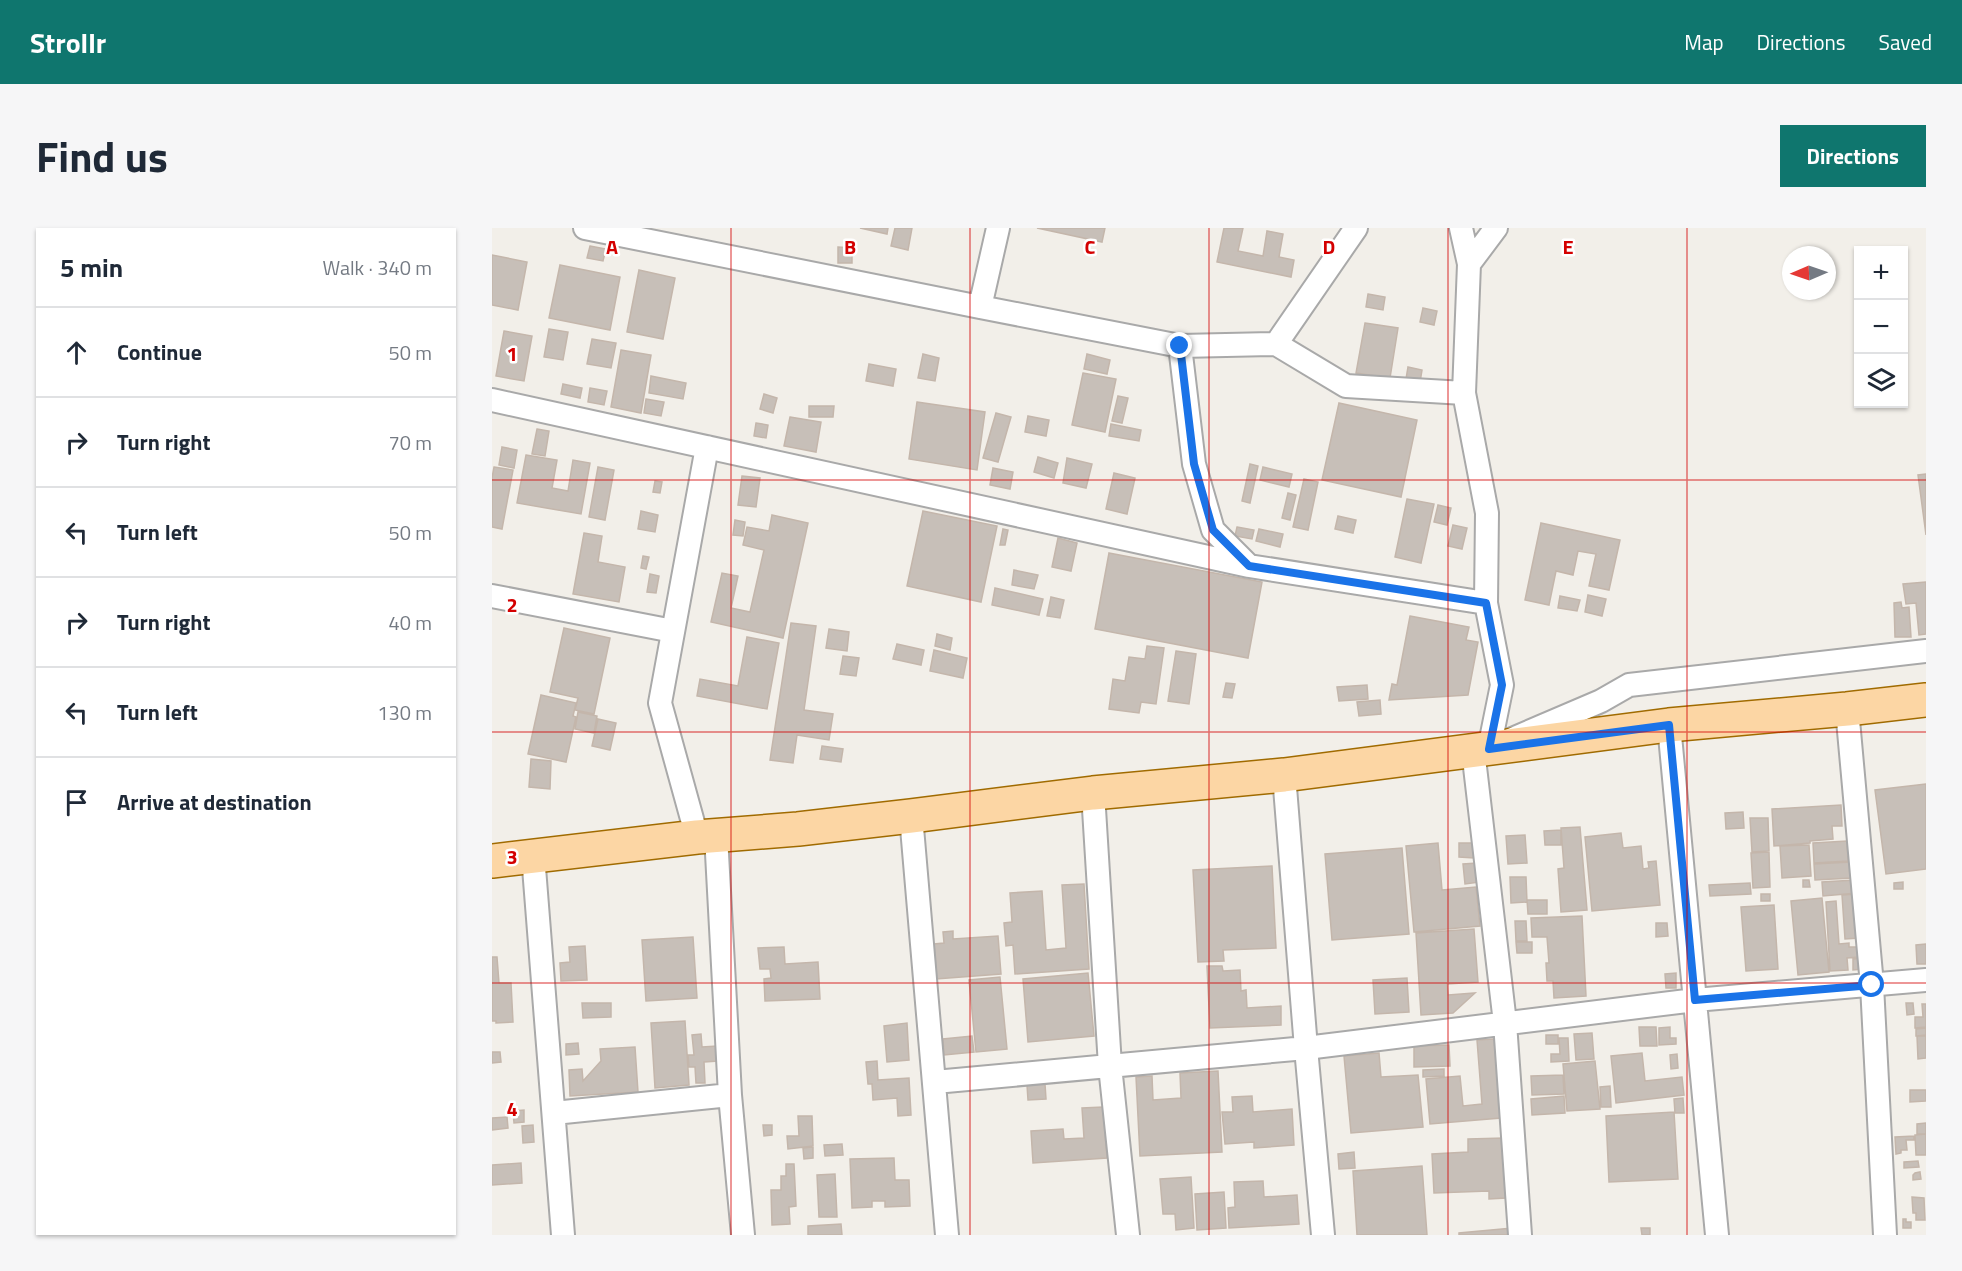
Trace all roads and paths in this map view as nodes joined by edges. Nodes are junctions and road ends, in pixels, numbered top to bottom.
1 (585, 228) edge
2 (998, 228) edge
3 (1356, 228) edge
4 (1461, 228) edge
5 (1496, 228) edge
6 (1469, 264) junction
7 (980, 307) junction
8 (1276, 344) junction
9 (1180, 346) junction
10 (1464, 393) junction
11 (492, 400) edge
12 (707, 447) junction
13 (1249, 566) junction
14 (492, 596) edge
15 (1486, 603) junction
16 (673, 632) junction
17 (1926, 651) edge
18 (1926, 700) edge
19 (1846, 709) junction
20 (1669, 725) junction
21 (1481, 749) junction
22 (1284, 774) junction
23 (1093, 793) junction
24 (911, 816) junction
25 (707, 836) junction
26 (533, 855) junction
27 (492, 861) edge
28 (1926, 980) edge
29 (1872, 985) junction
30 (1695, 1000) junction
31 (1505, 1023) junction
32 (1305, 1048) junction
33 (1110, 1066) junction
34 (934, 1082) junction
35 (730, 1095) junction
36 (554, 1113) junction
37 (563, 1235) edge
38 (744, 1235) edge
39 (947, 1235) edge
40 (1128, 1235) edge
41 (1323, 1235) edge
42 (1520, 1235) edge
43 (1717, 1235) edge
44 (1885, 1235) edge

1 - 7 street
2 - 7 street
3 - 8 street
4 - 6 street
5 - 6 street
6 - 10 street
7 - 9 street
8 - 9 street
8 - 10 street
9 - 13 street
10 - 15 street
11 - 12 street
12 - 13 street
12 - 16 street
13 - 15 street
14 - 16 street
15 - 21 street
16 - 25 street
17 - 21 street
18 - 19 main road
19 - 20 main road
19 - 29 street
20 - 21 main road
20 - 30 street
21 - 22 main road
21 - 31 street
22 - 23 main road
22 - 32 street
23 - 24 main road
23 - 33 street
24 - 25 main road
24 - 34 street
25 - 26 main road
25 - 35 street
26 - 27 main road
26 - 36 street
28 - 29 street
29 - 30 street
29 - 44 street
30 - 31 street
30 - 43 street
31 - 32 street
31 - 42 street
32 - 33 street
32 - 41 street
33 - 34 street
33 - 40 street
34 - 39 street
35 - 36 street
35 - 38 street
36 - 37 street

